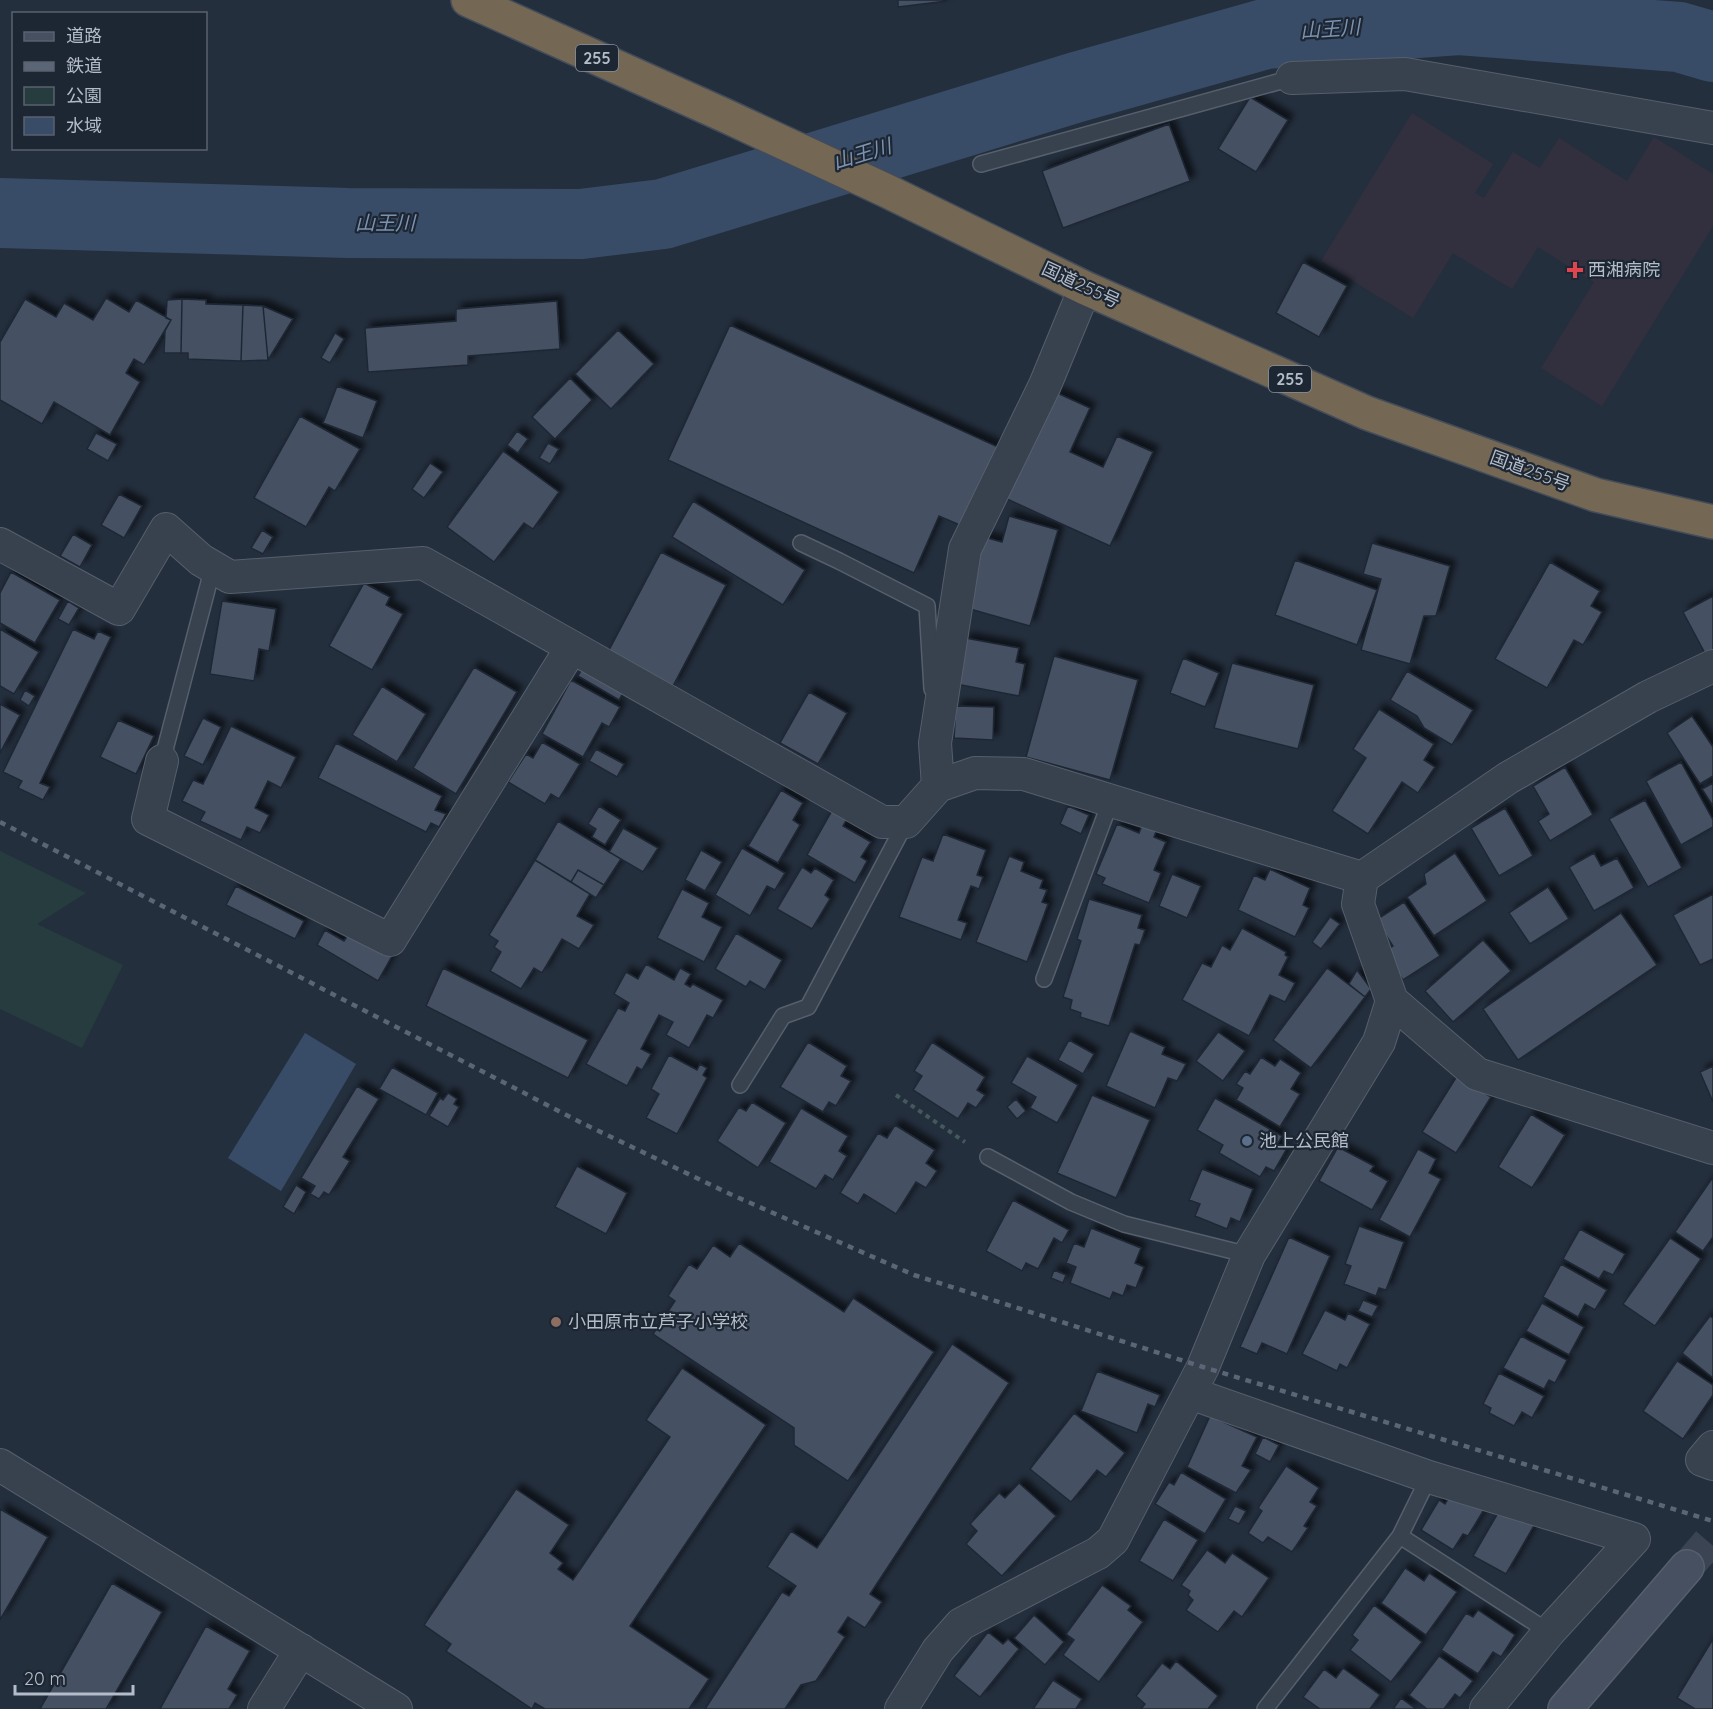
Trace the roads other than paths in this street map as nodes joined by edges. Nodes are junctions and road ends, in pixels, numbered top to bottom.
1 (468, 0) edge
2 (1292, 78) joint
3 (1713, 128) edge
4 (981, 164) dead end
5 (1085, 288) junction
6 (1713, 522) edge
7 (801, 543) dead end
8 (1, 547) edge
9 (207, 563) junction
10 (572, 647) junction
11 (1713, 666) edge
12 (935, 743) junction
13 (162, 760) joint
14 (938, 786) junction
15 (1112, 800) junction
16 (906, 822) junction
17 (1362, 878) junction
18 (1044, 979) dead end
19 (1392, 1001) junction
20 (740, 1084) dead end
21 (1713, 1148) edge
22 (988, 1157) road end
23 (1249, 1255) junction
24 (1190, 1393) junction
25 (1713, 1447) edge
26 (1713, 1464) edge
27 (0, 1465) edge
28 (1429, 1478) junction
29 (1400, 1536) junction
30 (1687, 1567) tunnel mouth
31 (1549, 1632) junction
32 (301, 1650) junction
33 (264, 1709) edge
34 (396, 1709) edge
35 (901, 1709) edge
36 (1265, 1709) edge
37 (1486, 1709) edge
38 (1565, 1709) edge

1 - 5 highway, 国道255号 / 255
2 - 3 street
2 - 4 lane
5 - 6 highway, 国道255号 / 255
5 - 12 street
7 - 12 lane
8 - 9 street
9 - 10 street
9 - 13 lane
10 - 13 street
10 - 16 street
11 - 17 street
12 - 14 street
14 - 15 street
14 - 16 street
15 - 17 street
15 - 18 lane
16 - 20 lane
17 - 19 street
19 - 21 street
19 - 23 street
22 - 23 lane
23 - 24 street
24 - 28 street
24 - 35 street
25 - 26 street
27 - 32 street
28 - 29 lane
28 - 31 street
29 - 31 lane
29 - 36 lane
30 - 38 street
31 - 37 street
32 - 33 street
32 - 34 street

